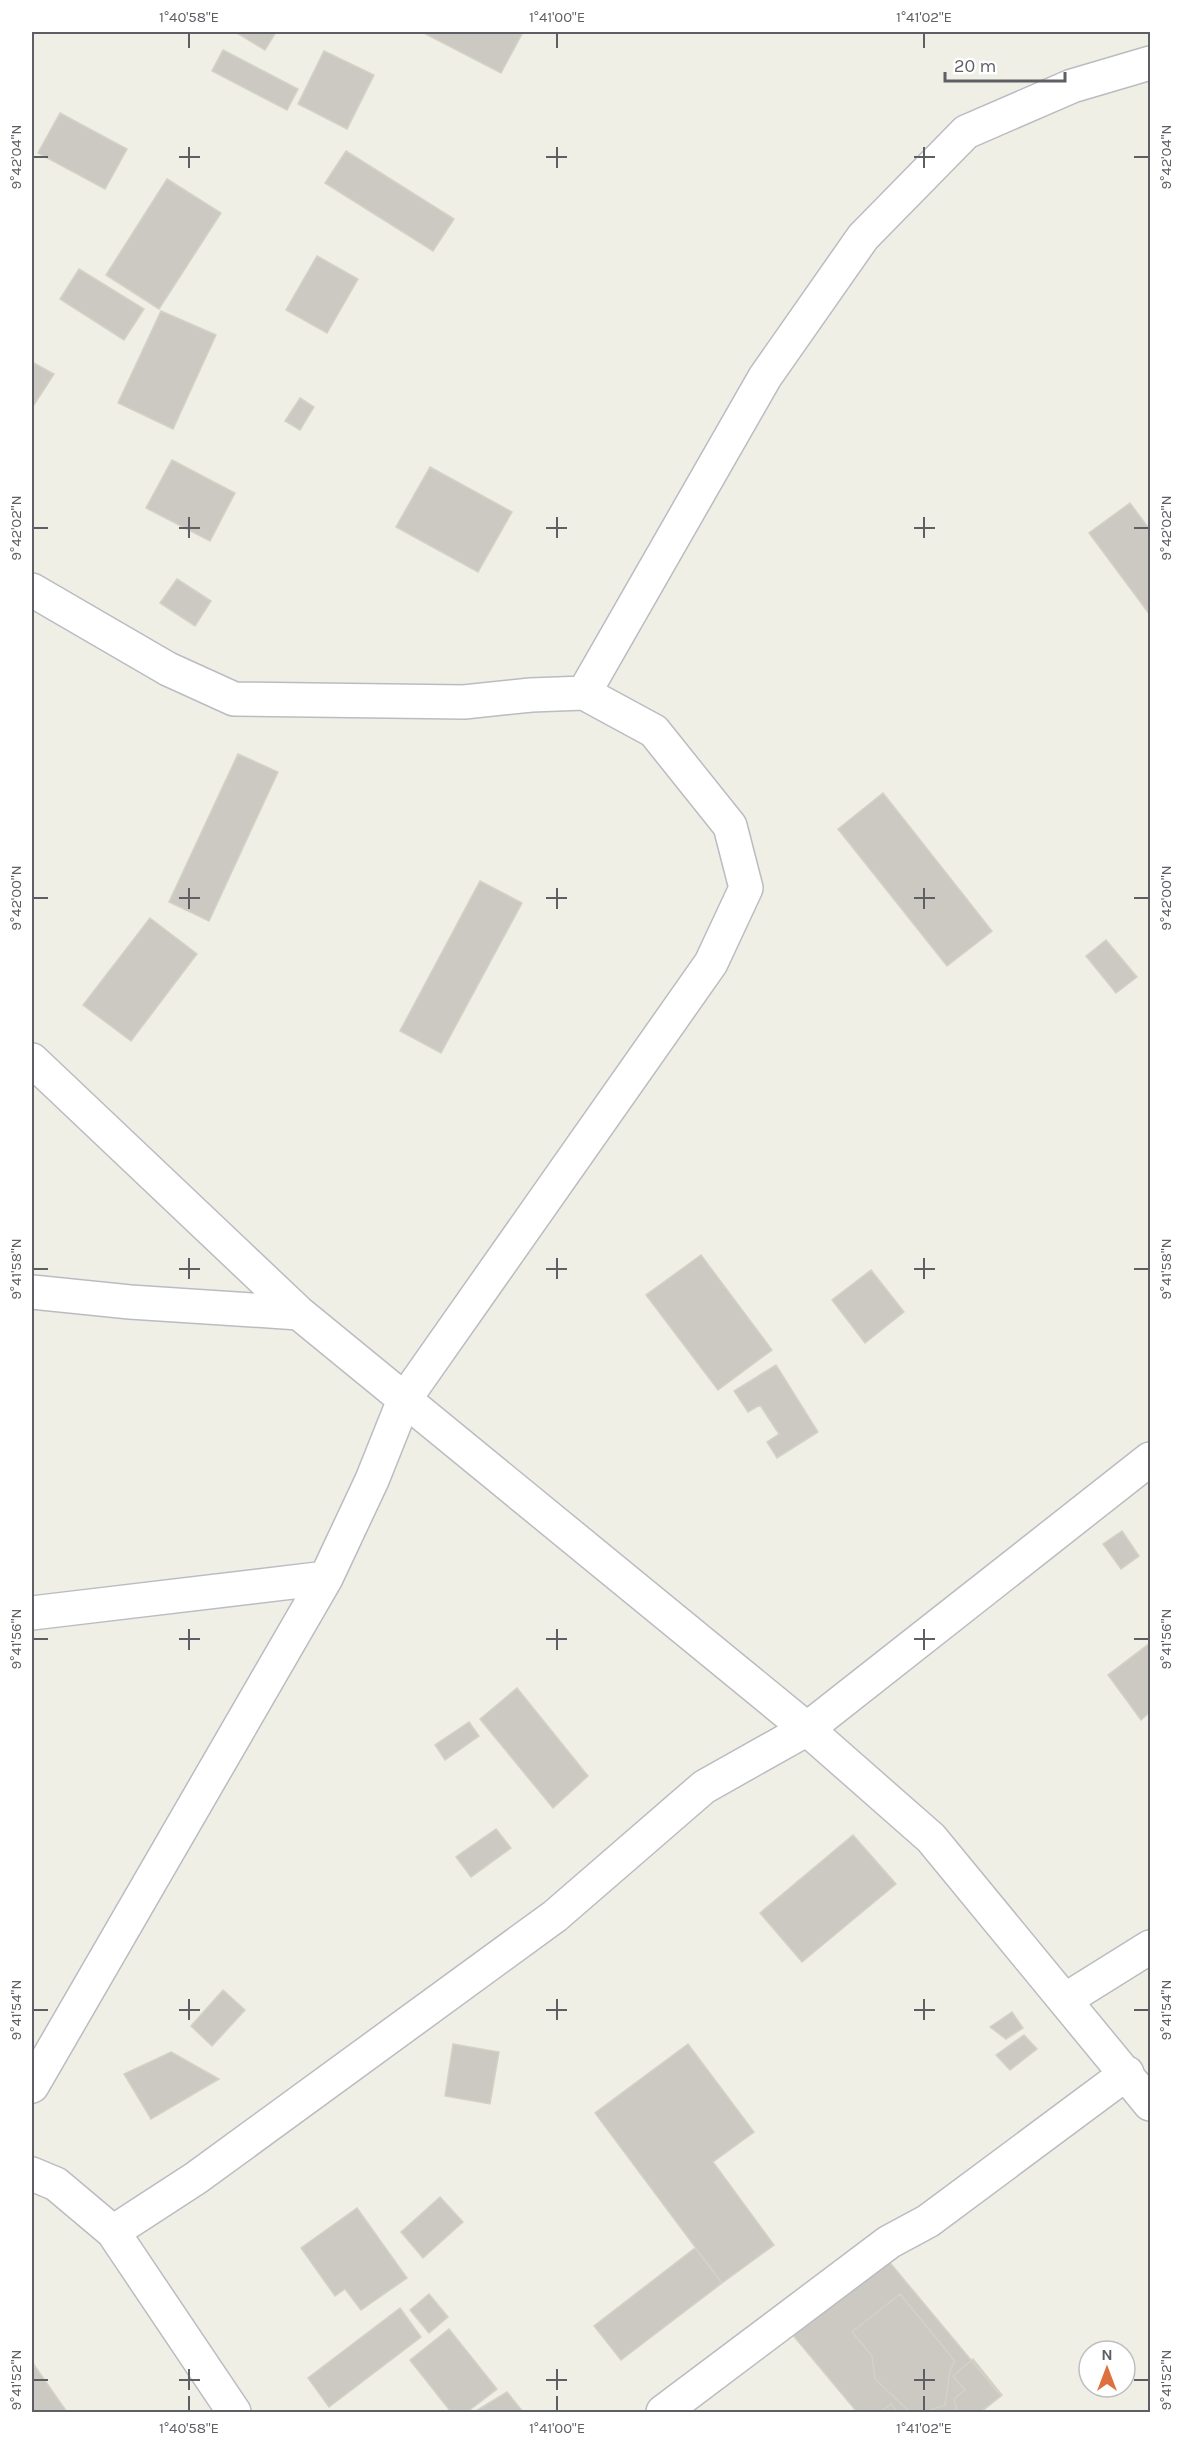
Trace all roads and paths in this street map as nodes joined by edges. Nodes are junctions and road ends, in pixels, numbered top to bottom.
1 (1150, 63) edge
2 (32, 590) edge
3 (584, 693) junction
4 (32, 1060) edge
5 (32, 1292) edge
6 (299, 1313) junction
7 (404, 1400) junction
8 (1150, 1460) edge
9 (326, 1578) junction
10 (32, 1613) edge
11 (807, 1729) junction
12 (1150, 1947) edge
13 (1065, 2000) junction
14 (1127, 2073) junction
15 (32, 2086) edge
16 (1150, 2104) edge
17 (32, 2174) edge
18 (113, 2232) junction
19 (234, 2412) edge
20 (663, 2412) edge

1 - 3 street
2 - 3 street
3 - 7 street
4 - 6 street
5 - 6 street
6 - 7 street
7 - 9 street
7 - 11 street
8 - 11 street
9 - 10 street
9 - 15 street
11 - 13 street
11 - 18 street
12 - 13 street
13 - 14 street
14 - 16 street
14 - 20 street
17 - 18 street
18 - 19 street

